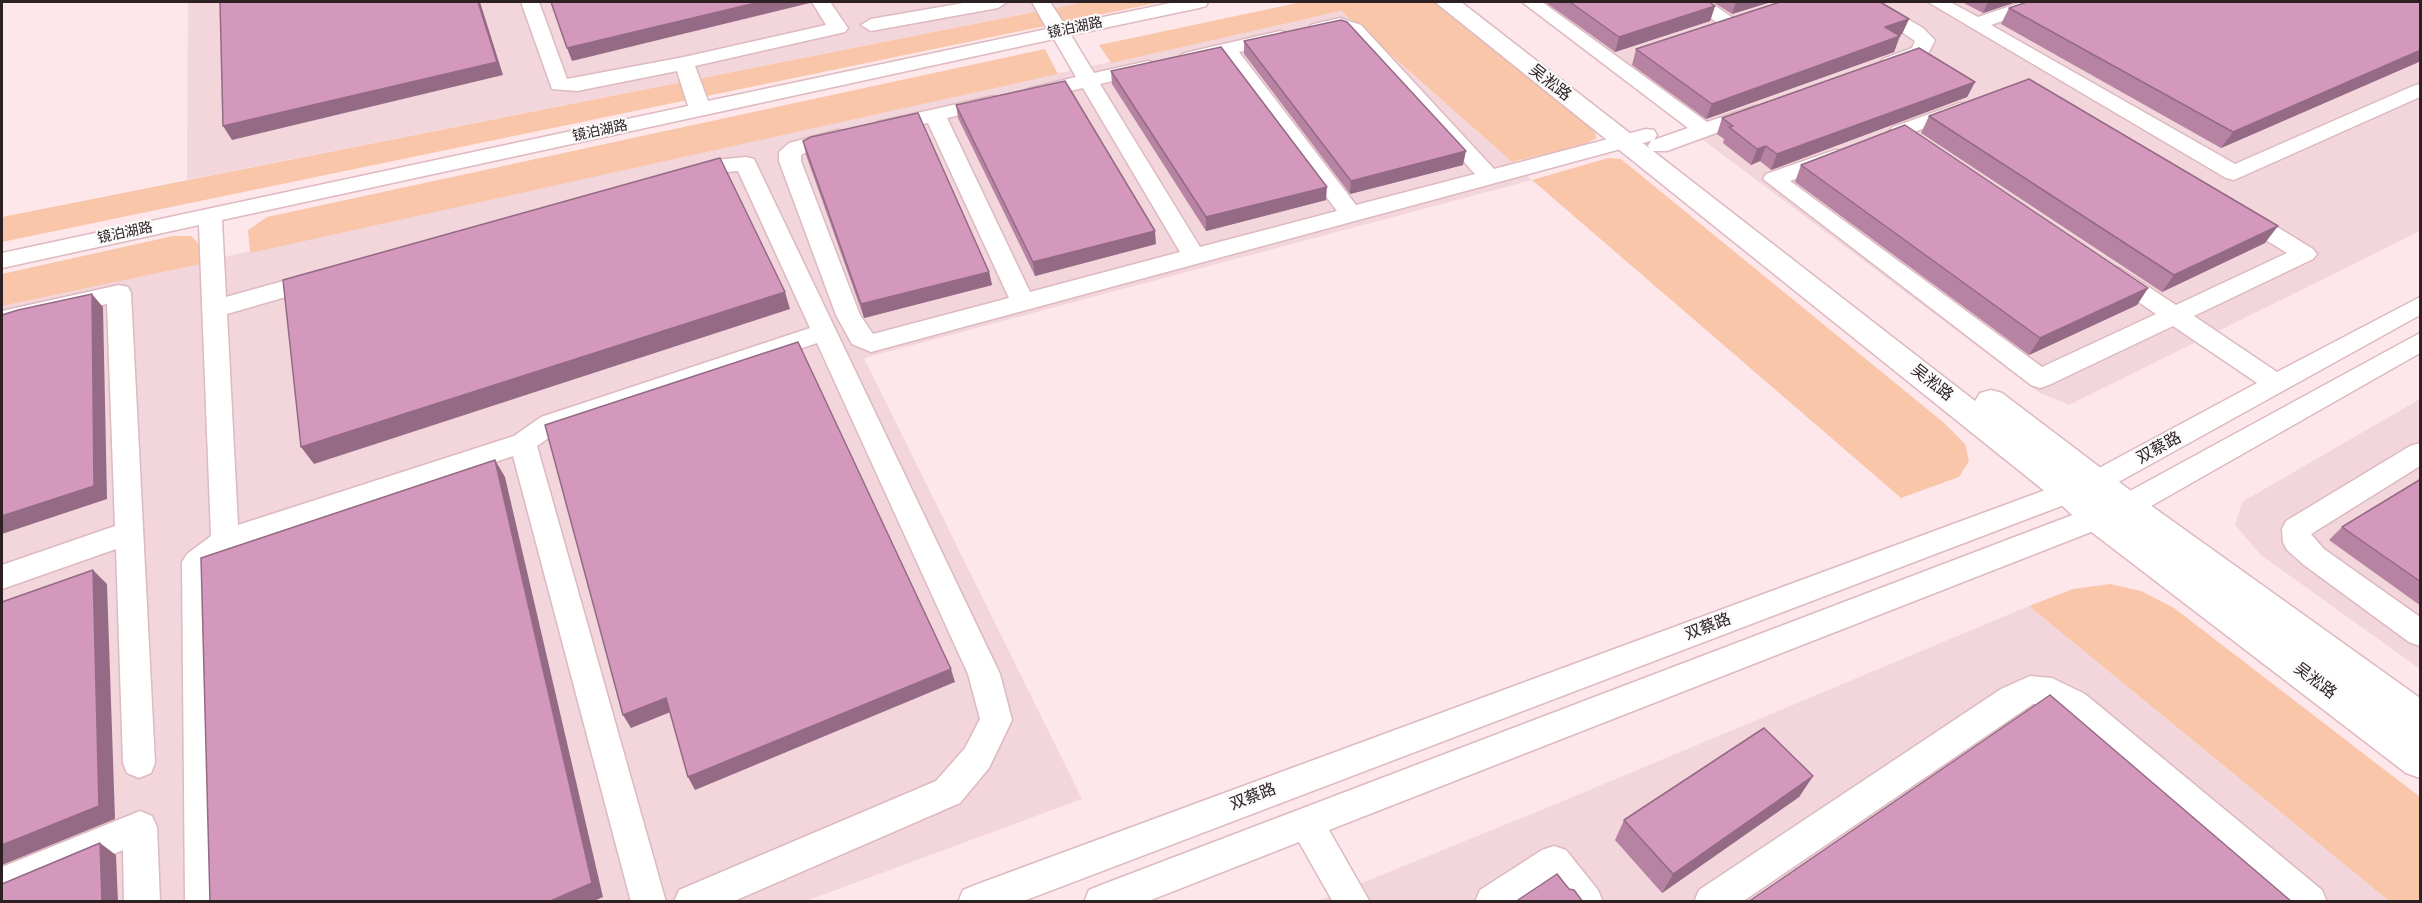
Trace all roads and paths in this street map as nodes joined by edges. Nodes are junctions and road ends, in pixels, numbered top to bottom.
1 (530, 2) edge
2 (821, 2) edge
3 (998, 2) edge
4 (1041, 2) edge
5 (1199, 2) edge
6 (1447, 2) edge
7 (1476, 2) edge
8 (1531, 2) edge
9 (1698, 2) edge
10 (1866, 2) edge
11 (1937, 2) edge
12 (2039, 2) edge
13 (1752, 16) edge
14 (1730, 23) junction
15 (1977, 24) junction
16 (871, 25) dead end
17 (1709, 30) edge
18 (1059, 32) junction
19 (1226, 49) junction
20 (1634, 55) edge
21 (1612, 62) junction
22 (684, 63) junction
23 (1876, 68) edge
24 (1089, 80) junction
25 (2421, 90) edge
26 (1983, 100) edge
27 (1769, 107) edge
28 (700, 109) junction
29 (935, 115) junction
30 (1704, 130) junction
31 (1879, 139) junction
32 (1643, 141) junction
33 (1920, 144) edge
34 (1490, 177) junction
35 (669, 180) edge
36 (2225, 205) edge
37 (1351, 214) junction
38 (210, 215) junction
39 (1194, 256) junction
40 (2, 260) edge
41 (2096, 262) edge
42 (339, 274) edge
43 (1023, 302) junction
44 (2421, 305) edge
45 (214, 309) junction
46 (2174, 315) junction
47 (2, 319) edge
48 (824, 332) junction
49 (2421, 342) edge
50 (2277, 384) junction
51 (523, 443) junction
52 (2421, 453) edge
53 (2083, 487) junction
54 (2127, 506) junction
55 (2097, 518) junction
56 (128, 533) junction
57 (225, 541) junction
58 (2, 577) edge
59 (2421, 633) edge
60 (2421, 720) edge
61 (2421, 760) edge
62 (139, 763) dead end
63 (1306, 823) junction
64 (2, 884) edge
65 (142, 902) edge
66 (203, 902) edge
67 (649, 902) edge
68 (691, 902) edge
69 (975, 902) edge
70 (1101, 902) edge
71 (1353, 902) edge
72 (1492, 902) edge
73 (1586, 902) edge
74 (1711, 902) edge
75 (2310, 902) edge

1 - 22 street
2 - 22 street
3 - 16 street
4 - 18 street
5 - 18 street, 镜泊湖路
6 - 32 main road, 吴淞路
7 - 32 main road, 吴淞路
8 - 21 street
9 - 14 street
10 - 23 street
11 - 15 street
12 - 15 street
13 - 14 street
14 - 17 street
15 - 25 street
18 - 24 street
18 - 28 street, 镜泊湖路
19 - 24 street
19 - 34 street
19 - 37 street
20 - 21 street
21 - 30 street
22 - 28 street
24 - 29 street
24 - 39 street
26 - 31 street
27 - 30 street
28 - 38 street, 镜泊湖路
29 - 43 street
29 - 43 street
30 - 32 street
31 - 33 street
31 - 46 street
32 - 34 street
32 - 53 main road, 吴淞路
34 - 37 street
35 - 48 street
36 - 46 street
37 - 39 street
38 - 40 street, 镜泊湖路
38 - 45 street
39 - 43 street
41 - 46 street
42 - 45 street
44 - 50 street, 双蔡路
45 - 57 street
46 - 50 street
47 - 56 street
48 - 51 street
48 - 68 street
49 - 54 street
50 - 53 street, 双蔡路
51 - 57 street
51 - 67 street
52 - 59 street
53 - 54 main road, 吴淞路
53 - 55 main road, 吴淞路
53 - 69 street, 双蔡路
54 - 55 street
54 - 60 main road, 吴淞路
55 - 61 main road, 吴淞路
55 - 63 street
56 - 58 street
56 - 62 street
57 - 66 street
63 - 70 street
63 - 71 street
64 - 65 street
72 - 73 street
74 - 75 street

